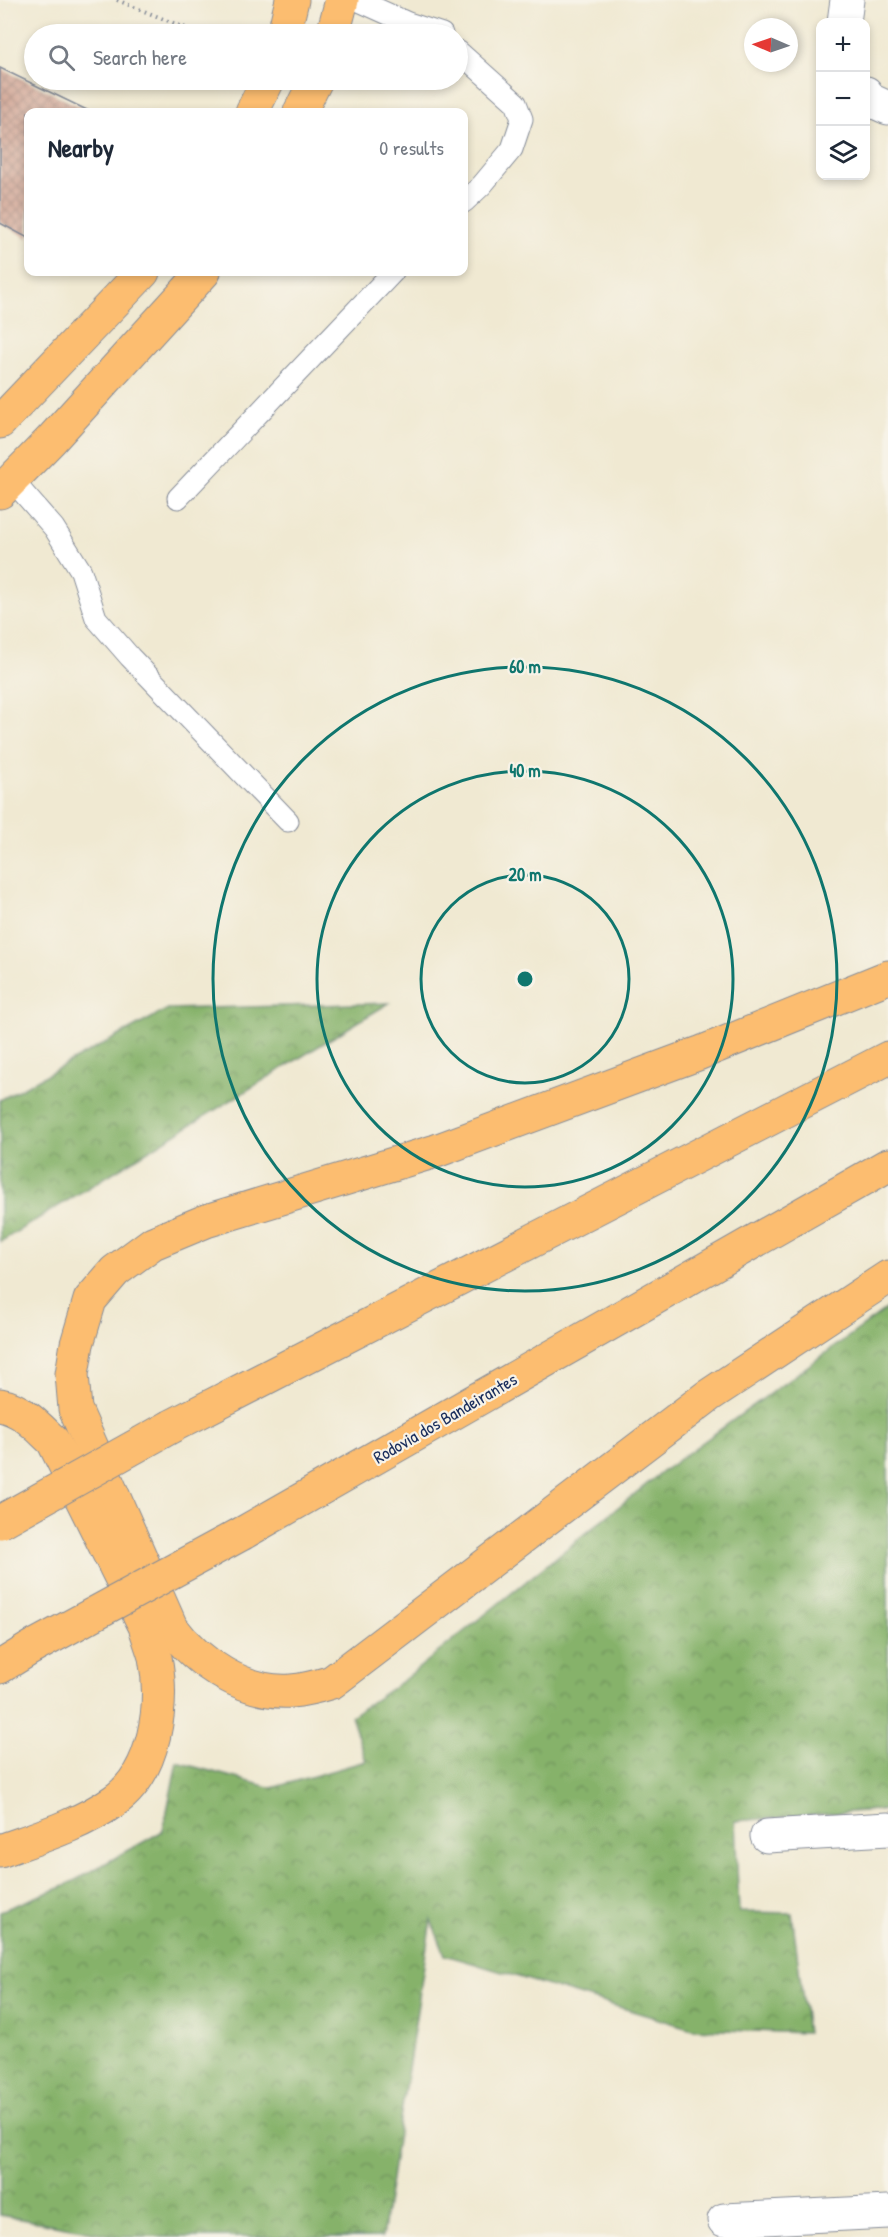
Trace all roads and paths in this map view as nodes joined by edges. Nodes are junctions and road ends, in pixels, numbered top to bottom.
1 (117, 0) edge
2 (292, 0) edge
3 (342, 0) edge
4 (357, 0) edge
5 (847, 0) edge
6 (845, 18) edge
7 (176, 24) edge
8 (286, 24) edge
9 (336, 24) edge
10 (411, 24) edge
11 (468, 60) edge
12 (263, 90) edge
13 (311, 90) edge
14 (870, 100) edge
15 (254, 108) edge
16 (302, 108) edge
17 (888, 108) edge
18 (468, 198) edge
19 (139, 276) edge
20 (200, 276) edge
21 (389, 276) edge
22 (0, 422) edge
23 (6, 486) edge
24 (178, 498) dead end
25 (288, 821) dead end
26 (888, 976) edge
27 (888, 1058) edge
28 (888, 1165) edge
29 (888, 1277) edge
30 (0, 1405) edge
31 (0, 1522) edge
32 (0, 1667) edge
33 (888, 1829) edge
34 (766, 1836) dead end
35 (0, 1851) edge
36 (888, 2212) edge
37 (724, 2220) dead end

1 - 7 path
2 - 8 main road
3 - 9 main road
4 - 10 lane
5 - 6 street
11 - 18 lane
12 - 15 main road
13 - 16 main road
14 - 17 street
19 - 22 main road
20 - 23 main road
21 - 24 lane
23 - 25 lane
26 - 29 main road
27 - 31 main road, bridge
28 - 32 main road, Rodovia dos Bandeirantes, bridge
30 - 35 main road
33 - 34 street
36 - 37 street

